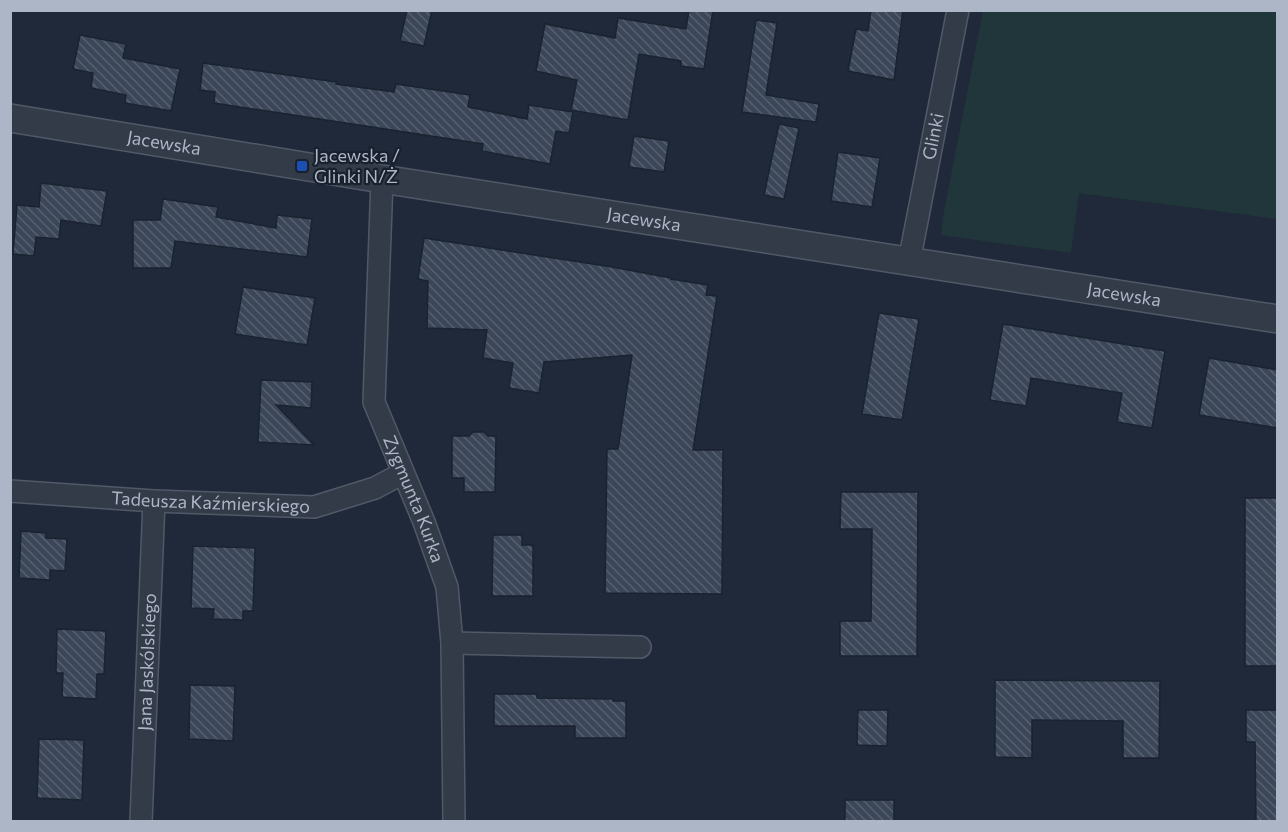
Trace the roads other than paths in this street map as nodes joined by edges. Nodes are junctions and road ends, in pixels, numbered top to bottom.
1 (958, 10) edge
2 (10, 117) edge
3 (382, 179) junction
4 (909, 262) junction
5 (1278, 319) edge
6 (403, 473) junction
7 (10, 491) edge
8 (154, 501) junction
9 (452, 643) junction
10 (640, 647) dead end
11 (141, 822) edge
12 (454, 822) edge

1 - 4 street, Glinki
2 - 3 street, Jacewska
3 - 4 street, Jacewska
3 - 6 street, Zygmunta Kurka
4 - 5 street, Jacewska
6 - 8 street, Tadeusza Kaźmierskiego
6 - 9 street, Zygmunta Kurka
7 - 8 street, Tadeusza Kaźmierskiego
8 - 11 street, Jana Jaskólskiego
9 - 10 street
9 - 12 street, Zygmunta Kurka

